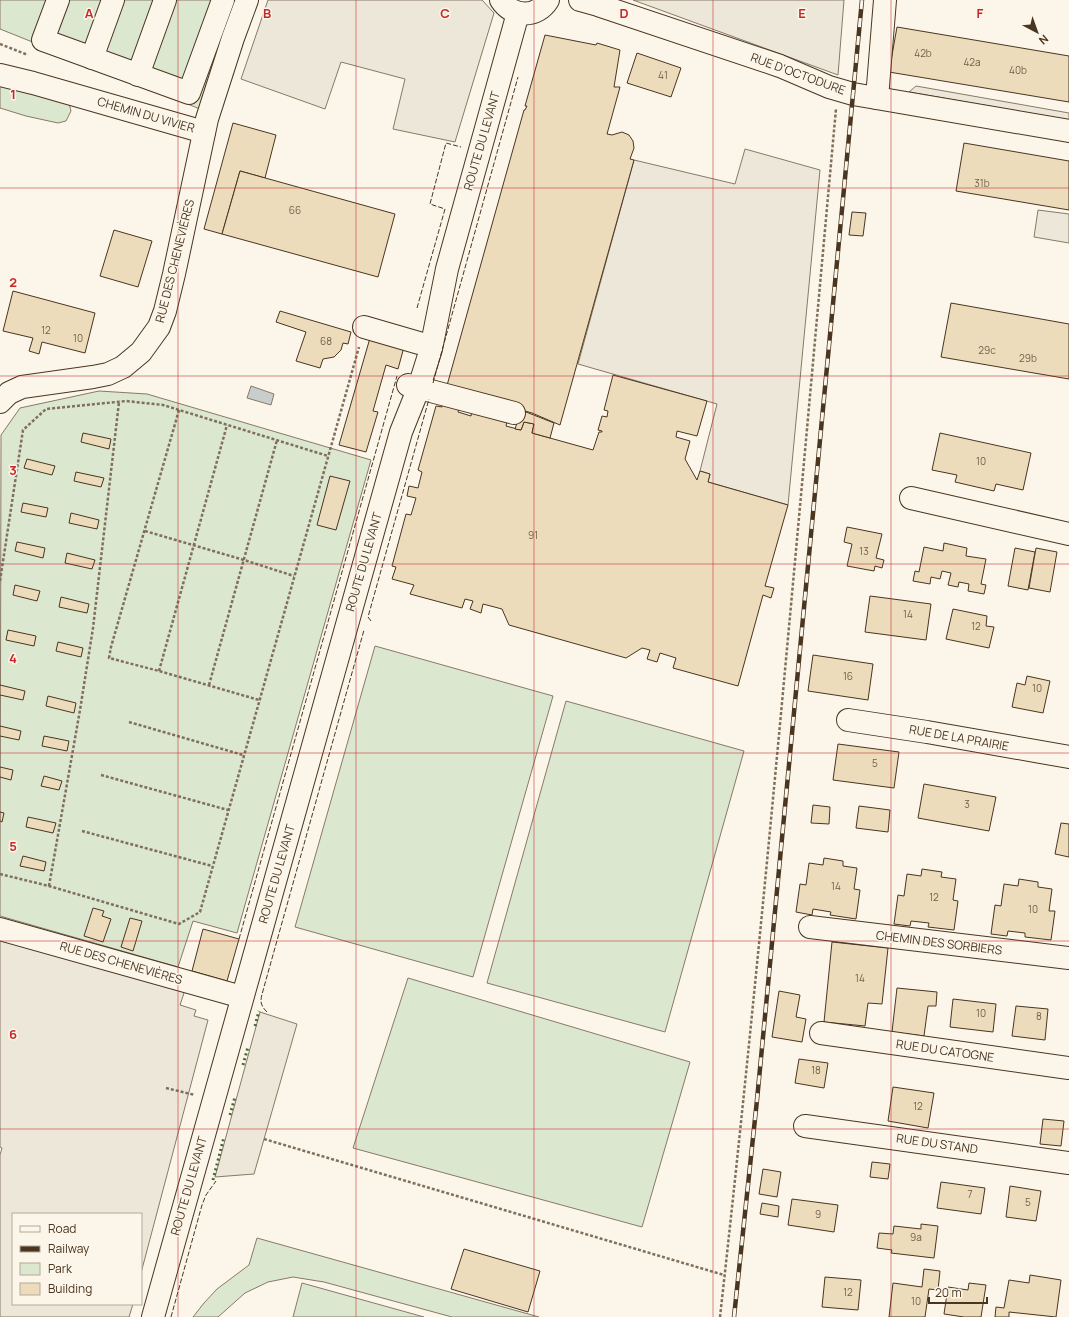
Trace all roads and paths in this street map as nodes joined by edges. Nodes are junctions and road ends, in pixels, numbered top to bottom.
1 (58, 0) edge
2 (113, 0) edge
3 (165, 0) edge
4 (223, 0) edge
5 (247, 0) edge
6 (548, 0) edge
7 (580, 0) edge
8 (885, 0) edge
9 (510, 7) edge
10 (92, 58) junction
11 (0, 75) edge
12 (138, 75) junction
13 (838, 90) junction
14 (877, 98) junction
15 (1069, 131) edge
16 (204, 132) junction
17 (447, 269) junction
18 (364, 327) joint
19 (419, 343) junction
20 (413, 386) junction
21 (0, 402) edge
22 (119, 402) junction
23 (179, 410) junction
24 (514, 414) dead end
25 (227, 425) junction
26 (277, 440) junction
27 (328, 456) junction
28 (911, 498) dead end
29 (145, 530) junction
30 (1069, 534) edge
31 (194, 545) junction
32 (244, 560) junction
33 (294, 576) junction
34 (0, 581) edge
35 (159, 671) junction
36 (209, 685) junction
37 (259, 700) junction
38 (848, 720) dead end
39 (129, 722) dead end
40 (243, 755) junction
41 (1069, 757) edge
42 (101, 775) dead end
43 (228, 810) junction
44 (82, 831) dead end
45 (212, 866) junction
46 (0, 874) edge
47 (49, 886) junction
48 (810, 927) dead end
49 (0, 929) edge
50 (1069, 958) edge
51 (242, 997) junction
52 (821, 1033) dead end
53 (1069, 1068) edge
54 (166, 1088) dead end
55 (197, 1096) dead end
56 (805, 1126) dead end
57 (264, 1138) dead end
58 (1069, 1163) edge
59 (724, 1275) junction
60 (153, 1317) edge
61 (720, 1317) edge

1 - 10 street
2 - 10 street
3 - 12 street
4 - 12 street
5 - 16 street, CHEMIN DU VIVIER
6 - 9 street
7 - 13 street, RUE D'OCTODURE
8 - 14 street
9 - 17 street, ROUTE DU LEVANT
10 - 12 street
11 - 16 street, CHEMIN DU VIVIER
13 - 14 street, RUE D'OCTODURE
13 - 59 path
14 - 15 street, RUE D'OCTODURE
16 - 21 street, RUE DES CHENEVIÈRES
17 - 19 street, ROUTE DU LEVANT
17 - 20 street, ROUTE DU LEVANT
18 - 19 street
18 - 27 path
19 - 20 street, ROUTE DU LEVANT
20 - 24 street
20 - 51 street, ROUTE DU LEVANT
22 - 23 path
22 - 34 path
22 - 47 path
23 - 25 path
23 - 29 path
25 - 26 path
25 - 31 path
26 - 27 path
26 - 32 path
27 - 33 path
28 - 30 street
29 - 31 path
29 - 35 path
31 - 32 path
31 - 35 path
32 - 33 path
32 - 36 path
33 - 37 path
35 - 36 path
36 - 37 path
37 - 40 path
38 - 41 street, RUE DE LA PRAIRIE
39 - 40 path
40 - 43 path
42 - 43 path
43 - 45 path
44 - 45 path
45 - 47 path
46 - 47 path
48 - 50 street, CHEMIN DES SORBIERS
49 - 51 street, RUE DES CHENEVIÈRES
51 - 60 street, ROUTE DU LEVANT
52 - 53 street, RUE DU CATOGNE
54 - 55 path
56 - 58 street, RUE DU STAND
57 - 59 path
59 - 61 path

